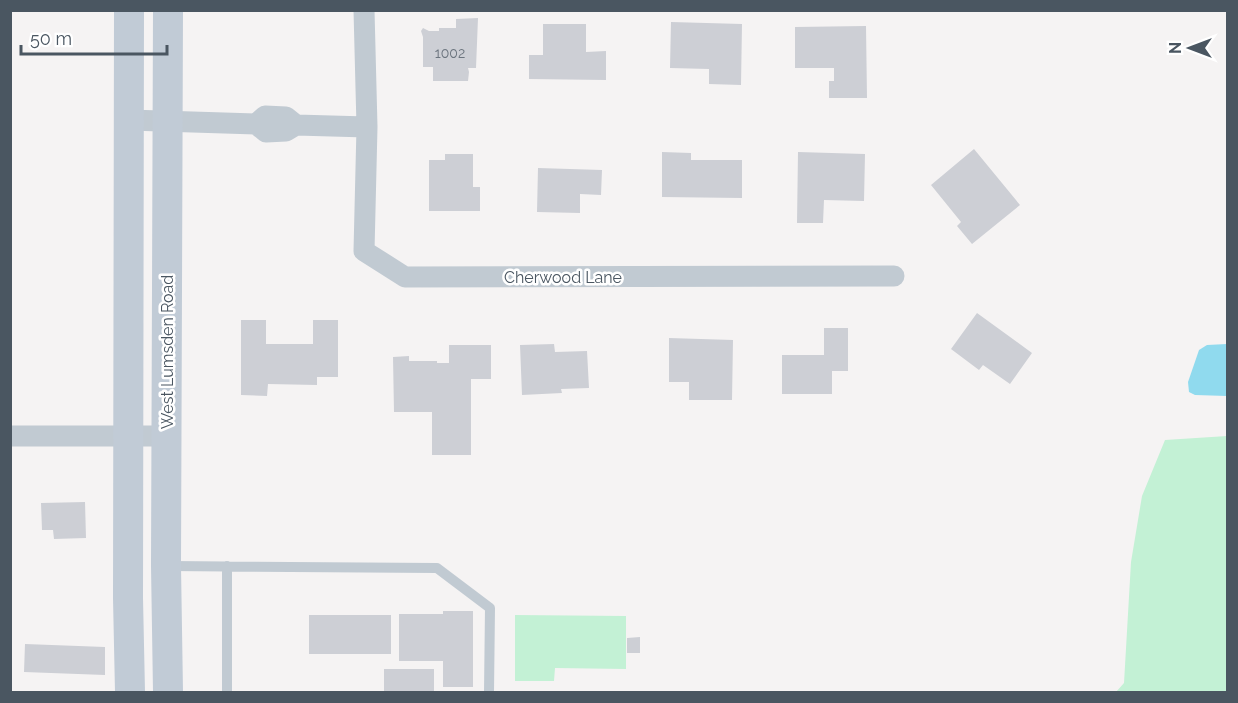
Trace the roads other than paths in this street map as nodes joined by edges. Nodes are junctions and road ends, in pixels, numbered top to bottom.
1 (129, 10) edge
2 (168, 10) edge
3 (364, 10) edge
4 (129, 120) junction
5 (168, 121) junction
6 (367, 127) junction
7 (894, 276) dead end
8 (10, 436) edge
9 (129, 436) junction
10 (167, 436) junction
11 (166, 566) junction
12 (227, 566) junction
13 (130, 693) edge
14 (168, 693) edge
15 (227, 693) edge
16 (489, 693) edge

1 - 4 main road
2 - 5 main road, West Lumsden Road
3 - 6 street
4 - 5 street
4 - 9 main road
5 - 6 street
5 - 10 main road, West Lumsden Road
6 - 7 street, Cherwood Lane
8 - 9 street
9 - 10 street
9 - 13 main road
10 - 11 main road, West Lumsden Road
11 - 12 lane
11 - 14 main road, West Lumsden Road
12 - 15 lane
12 - 16 lane

